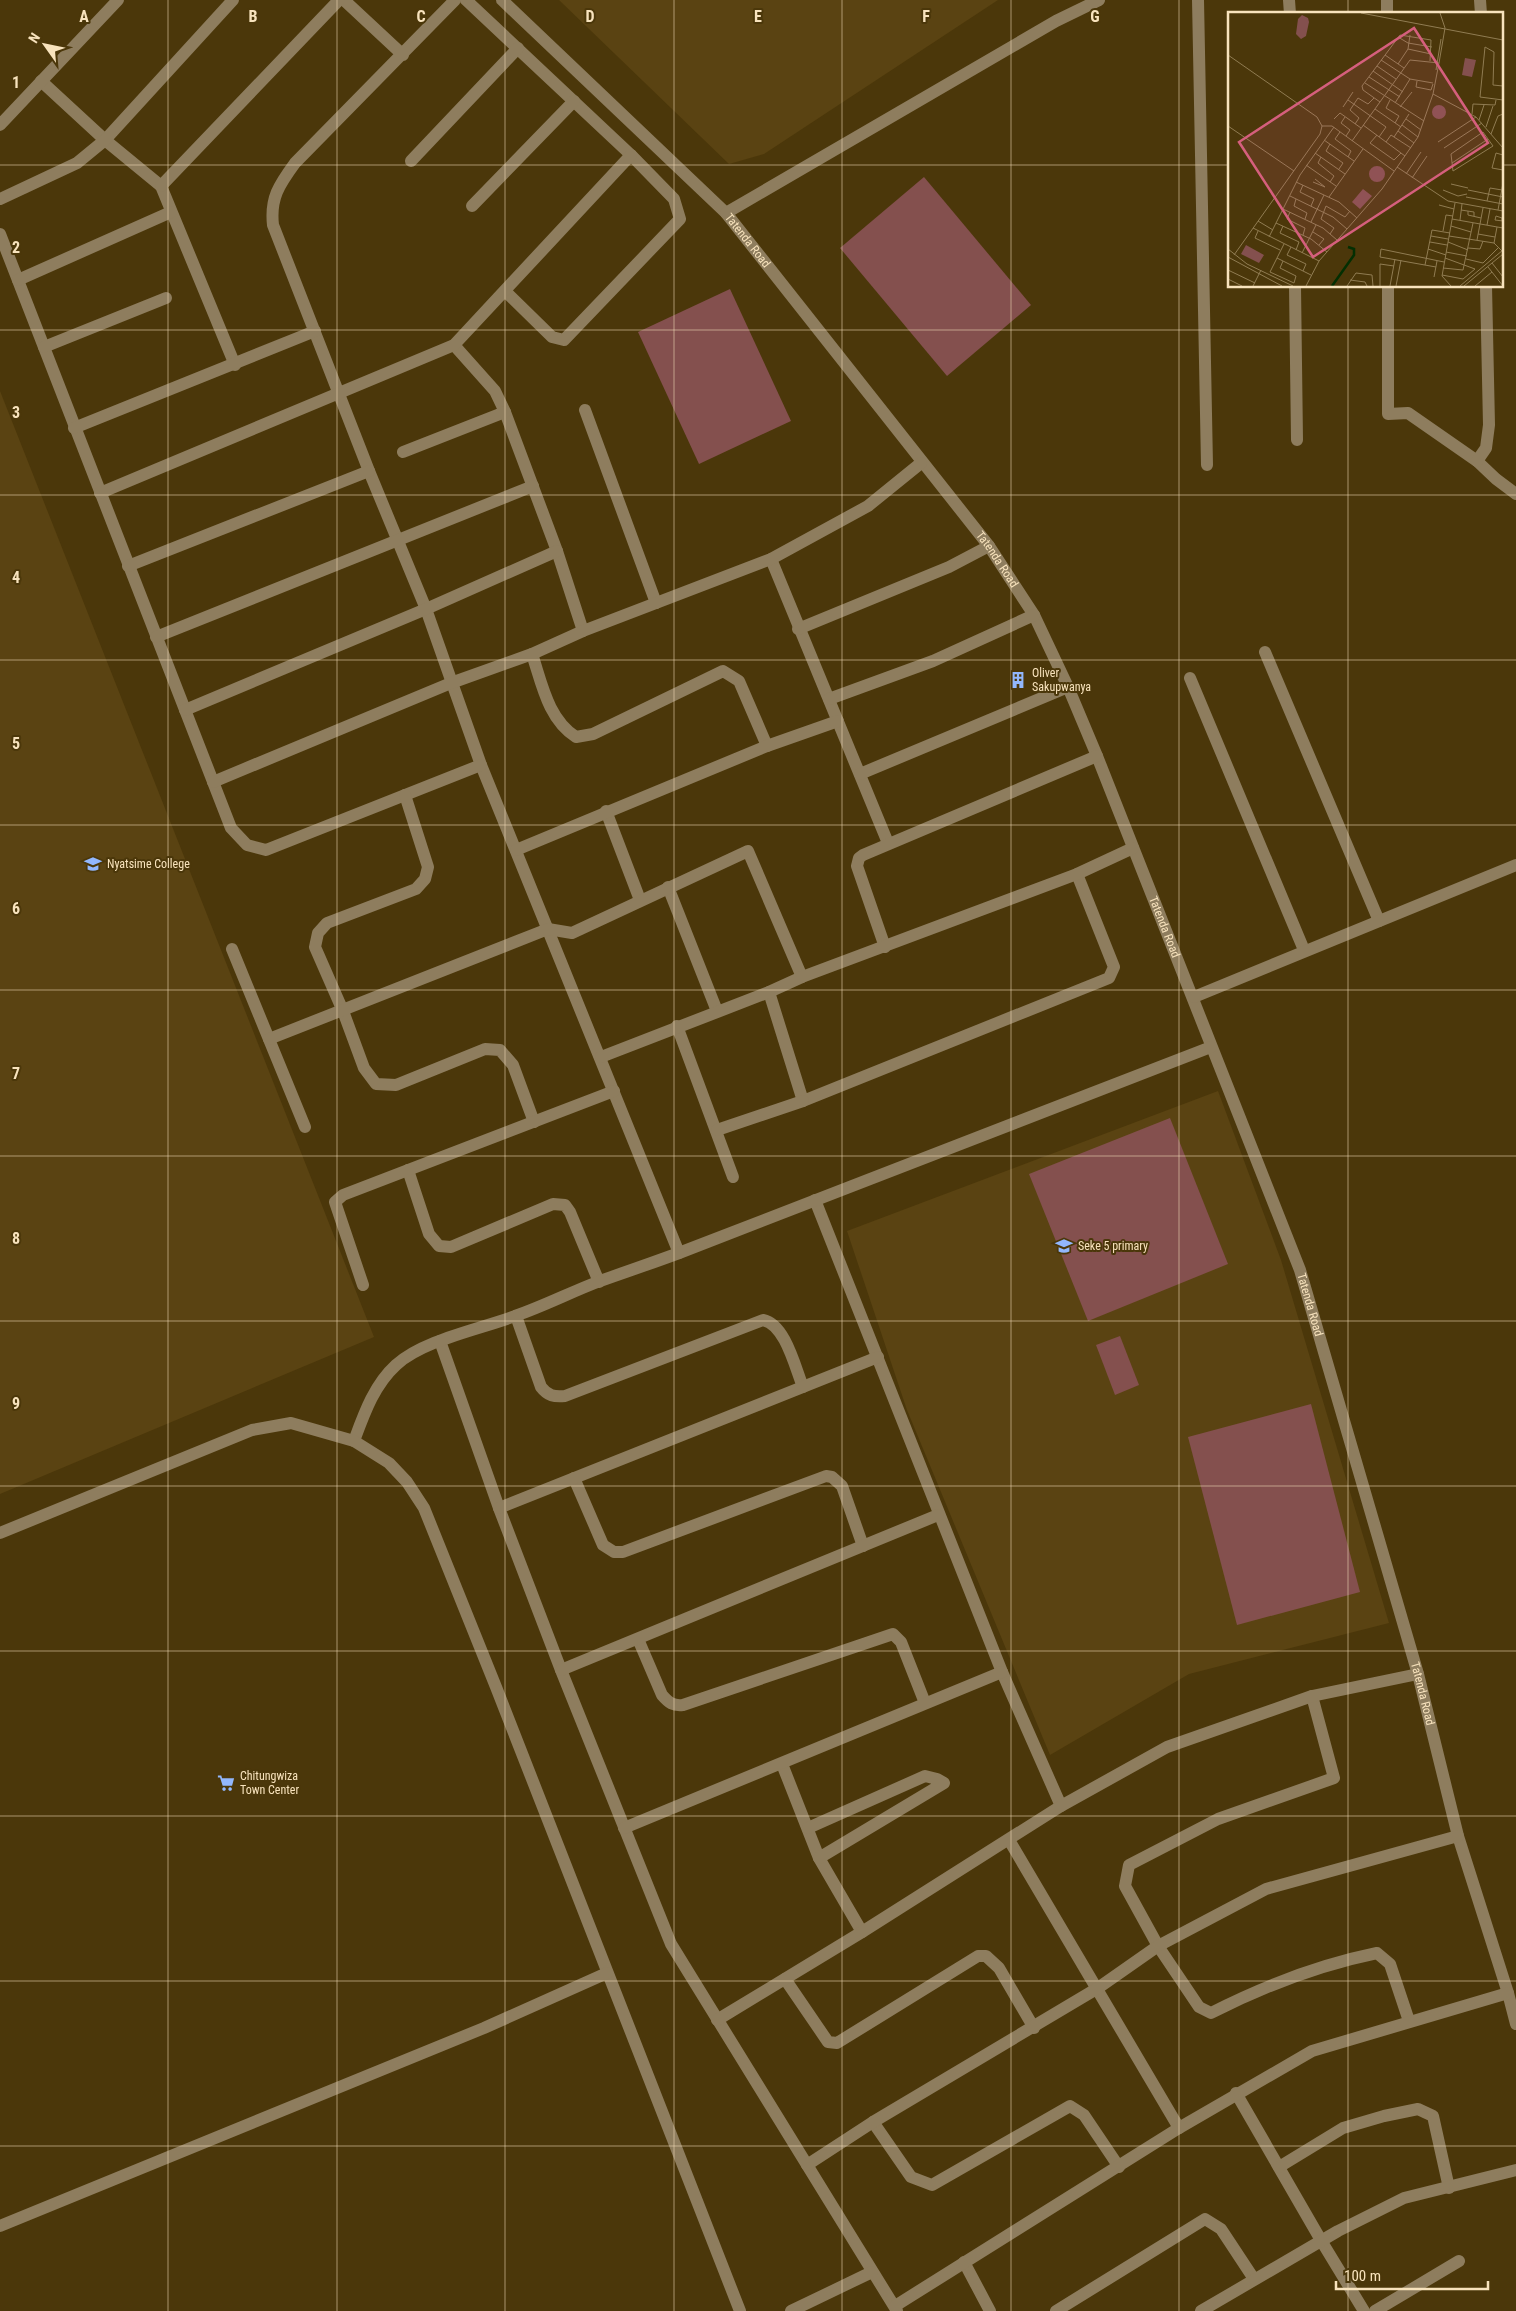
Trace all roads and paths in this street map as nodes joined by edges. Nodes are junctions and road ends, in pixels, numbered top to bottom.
1 (118, 0) edge
2 (233, 0) edge
3 (339, 0) edge
4 (344, 0) edge
5 (456, 0) edge
6 (466, 0) edge
7 (502, 0) edge
8 (1100, 0) edge
9 (1198, 0) edge
10 (518, 48) junction
11 (403, 55) junction
12 (41, 82) junction
13 (574, 101) junction
14 (0, 125) edge
15 (105, 140) junction
16 (631, 155) junction
17 (411, 161) dead end
18 (161, 186) junction
19 (0, 199) edge
20 (472, 206) dead end
21 (171, 212) junction
22 (726, 213) junction
23 (0, 234) edge
24 (18, 280) junction
25 (1295, 288) edge
26 (1388, 288) edge
27 (1486, 288) edge
28 (506, 291) junction
29 (166, 298) dead end
30 (315, 331) junction
31 (454, 345) junction
32 (44, 347) junction
33 (235, 364) junction
34 (339, 394) junction
35 (585, 410) dead end
36 (505, 412) junction
37 (74, 428) junction
38 (1297, 440) dead end
39 (403, 452) dead end
40 (1477, 461) junction
41 (921, 463) junction
42 (1207, 465) dead end
43 (369, 471) junction
44 (533, 486) junction
45 (100, 493) junction
46 (1516, 494) edge
47 (398, 541) junction
48 (989, 546) junction
49 (557, 551) junction
50 (771, 559) junction
51 (128, 566) junction
52 (656, 603) junction
53 (426, 609) junction
54 (1034, 615) junction
55 (798, 629) junction
56 (583, 631) junction
57 (156, 637) junction
58 (1265, 652) dead end
59 (532, 654) junction
60 (1190, 678) dead end
61 (451, 683) junction
62 (1068, 687) junction
63 (829, 699) junction
64 (185, 710) junction
65 (838, 721) junction
66 (767, 746) junction
67 (1097, 756) junction
68 (481, 765) junction
69 (860, 774) junction
70 (213, 782) junction
71 (405, 796) junction
72 (606, 811) junction
73 (888, 843) junction
74 (1133, 848) junction
75 (516, 850) junction
76 (1516, 865) edge
77 (1077, 874) junction
78 (668, 887) junction
79 (640, 900) junction
80 (1379, 921) junction
81 (548, 929) junction
82 (885, 947) junction
83 (232, 949) dead end
84 (1304, 950) junction
85 (802, 977) junction
86 (769, 992) junction
87 (1194, 997) junction
88 (717, 1010) junction
89 (343, 1011) junction
90 (677, 1026) junction
91 (269, 1039) junction
92 (1211, 1047) junction
93 (601, 1056) junction
94 (614, 1091) junction
95 (803, 1101) junction
96 (534, 1122) junction
97 (305, 1128) dead end
98 (717, 1130) junction
99 (408, 1170) junction
100 (733, 1177) dead end
101 (814, 1200) junction
102 (679, 1253) junction
103 (600, 1282) junction
104 (363, 1285) dead end
105 (516, 1316) junction
106 (440, 1341) junction
107 (878, 1357) junction
108 (803, 1387) junction
109 (354, 1440) junction
110 (574, 1478) junction
111 (499, 1508) junction
112 (938, 1515) junction
113 (0, 1533) edge
114 (863, 1546) junction
115 (638, 1639) junction
116 (561, 1670) junction
117 (1002, 1672) junction
118 (1418, 1674) junction
119 (1312, 1696) junction
120 (925, 1703) junction
121 (782, 1764) junction
122 (1061, 1806) junction
123 (624, 1828) junction
124 (808, 1828) junction
125 (1458, 1836) junction
126 (1009, 1840) junction
127 (819, 1858) junction
128 (862, 1932) junction
129 (1158, 1946) junction
130 (607, 1973) junction
131 (785, 1979) junction
132 (1098, 1988) junction
133 (1508, 1992) junction
134 (717, 2020) junction
135 (1409, 2021) junction
136 (1516, 2024) edge
137 (1034, 2028) junction
138 (1236, 2093) junction
139 (873, 2122) junction
140 (1179, 2128) junction
141 (807, 2165) junction
142 (1280, 2166) junction
143 (1119, 2167) junction
144 (1516, 2170) edge
145 (1449, 2188) junction
146 (0, 2226) edge
147 (1322, 2242) junction
148 (1459, 2260) dead end
149 (964, 2262) junction
150 (872, 2272) junction
151 (1254, 2279) junction
152 (896, 2308) edge
153 (740, 2311) edge
154 (790, 2311) edge
155 (990, 2311) edge
156 (1056, 2311) edge
157 (1201, 2311) edge
158 (1364, 2311) edge
159 (1375, 2311) edge

1 - 12 street
2 - 15 street
3 - 18 street
4 - 11 street
5 - 11 street
6 - 10 street
7 - 22 street, Tatenda Road
8 - 22 street
9 - 42 street
10 - 13 street
10 - 17 street
11 - 30 street
12 - 14 street
12 - 15 street
13 - 16 street
13 - 20 street
15 - 18 street
15 - 19 street
16 - 28 street
16 - 28 street
18 - 21 street
21 - 24 street
21 - 33 street
22 - 41 street, Tatenda Road
23 - 24 street
24 - 32 street
25 - 38 street
26 - 40 street
27 - 40 street
28 - 31 street
29 - 32 street
30 - 33 street
30 - 34 street
31 - 34 street
31 - 36 street
32 - 37 street
33 - 37 street
34 - 43 street
34 - 45 street
35 - 52 street
36 - 39 street
36 - 44 street
37 - 45 street
40 - 46 street
41 - 48 street, Tatenda Road
41 - 50 street
43 - 47 street
43 - 51 street
44 - 47 street
44 - 49 street
45 - 51 street
47 - 53 street
47 - 57 street
48 - 54 street, Tatenda Road
48 - 55 street
49 - 53 street
49 - 56 street
50 - 52 street
50 - 55 street
51 - 57 street
52 - 56 street
53 - 61 street
53 - 64 street
54 - 62 street, Tatenda Road
54 - 63 street
55 - 63 street
56 - 59 street
57 - 64 street
58 - 80 street
59 - 61 street
59 - 66 street
60 - 84 street
61 - 68 street
61 - 70 street
62 - 67 street, Tatenda Road
62 - 69 street
63 - 65 street
64 - 70 street
65 - 66 street
65 - 69 street
66 - 72 street
67 - 73 street
67 - 74 street, Tatenda Road
68 - 71 street
68 - 75 street
69 - 73 street
70 - 71 street
71 - 89 street
72 - 75 street
72 - 79 street
73 - 82 street
74 - 77 street
74 - 87 street, Tatenda Road
75 - 81 street
76 - 80 street
77 - 82 street
77 - 95 street
78 - 79 street
78 - 85 street
78 - 88 street
79 - 81 street
80 - 84 street
81 - 89 street
81 - 93 street
82 - 85 street
83 - 91 street
84 - 87 street
85 - 86 street
86 - 88 street
86 - 95 street
87 - 92 street, Tatenda Road
88 - 90 street
89 - 91 street
89 - 96 street
90 - 93 street
90 - 98 street
91 - 97 street
92 - 101 street
92 - 118 street, Tatenda Road
93 - 94 street
94 - 96 street
94 - 102 street
95 - 98 street
96 - 99 street
98 - 100 street
99 - 103 street
99 - 104 street
101 - 102 street
101 - 107 street
102 - 103 street
103 - 105 street
105 - 106 street
105 - 108 street
106 - 109 street
106 - 111 street
107 - 108 street
107 - 112 street
108 - 110 street
109 - 113 street
109 - 130 street
110 - 111 street
110 - 114 street
111 - 116 street
112 - 114 street
112 - 117 street
114 - 115 street
115 - 116 street
115 - 120 street
116 - 123 street
117 - 120 street
117 - 122 street
118 - 119 street
118 - 125 street, Tatenda Road
119 - 122 street
119 - 129 street
120 - 121 street
121 - 123 street
121 - 124 street
122 - 126 street
123 - 134 street
124 - 127 street
124 - 127 street
125 - 129 street
125 - 133 street, Tatenda Road
126 - 128 street
126 - 132 street
127 - 128 street
128 - 131 street
129 - 132 street
129 - 135 street
130 - 146 street
130 - 153 street
131 - 134 street
131 - 137 street
132 - 137 street
132 - 140 street
133 - 135 street
133 - 136 street, Tatenda Road
134 - 141 street
135 - 138 street
137 - 139 street
138 - 140 street
138 - 142 street
139 - 141 street
139 - 143 street
140 - 143 street
141 - 150 street
142 - 145 street
142 - 147 street
143 - 149 street
144 - 145 street
145 - 147 street
147 - 151 street
147 - 158 street
148 - 159 street
149 - 152 street
149 - 155 street
150 - 152 street
150 - 154 street
151 - 156 street
151 - 157 street

